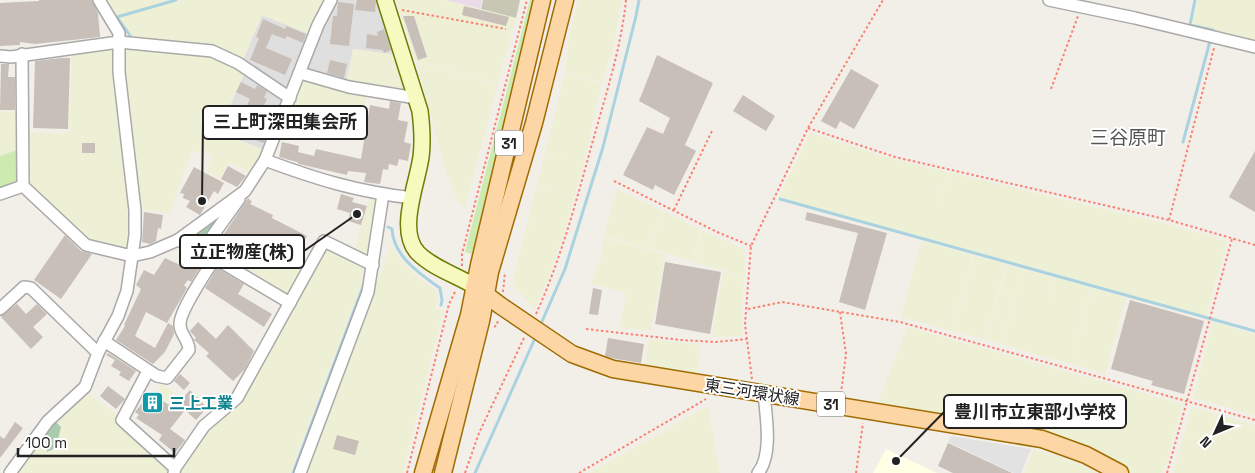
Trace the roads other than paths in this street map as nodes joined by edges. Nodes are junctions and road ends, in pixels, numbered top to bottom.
1 (99, 0) edge
2 (331, 0) edge
3 (385, 0) edge
4 (542, 0) edge
5 (565, 0) edge
6 (1049, 0) edge
7 (119, 42) junction
8 (1255, 47) edge
9 (22, 54) junction
10 (0, 56) edge
11 (300, 73) junction
12 (290, 98) junction
13 (416, 98) junction
14 (265, 160) junction
15 (23, 186) junction
16 (244, 191) junction
17 (0, 194) edge
18 (384, 194) junction
19 (413, 198) junction
20 (178, 240) junction
21 (207, 247) junction
22 (132, 256) junction
23 (215, 258) junction
24 (373, 265) junction
25 (480, 291) junction
26 (290, 303) junction
27 (0, 309) edge
28 (104, 341) junction
29 (98, 352) junction
30 (148, 371) junction
31 (759, 393) junction
32 (175, 471) edge
33 (10, 473) edge
34 (300, 473) edge
35 (423, 473) edge
36 (443, 473) edge
37 (758, 473) edge
38 (1120, 473) edge

1 - 7 street
2 - 11 street
3 - 13 street
4 - 25 main road, 31
5 - 25 main road, 31
6 - 8 street
7 - 9 street
7 - 12 street
7 - 22 street
9 - 10 street
9 - 15 street
11 - 12 street
11 - 13 street
12 - 14 street
13 - 19 street
14 - 16 street
14 - 18 street
15 - 17 street
15 - 22 street
16 - 20 street
16 - 21 street
18 - 19 street
18 - 24 street
19 - 25 street
20 - 21 street
20 - 22 street
21 - 23 street
22 - 28 street
23 - 26 street
23 - 30 street
24 - 26 street
24 - 34 street
25 - 31 main road, 東三河環状線 / 31
25 - 35 main road, 31
25 - 36 main road, 31
26 - 32 street
27 - 29 street
28 - 29 street
28 - 30 street
29 - 33 street
30 - 32 street
31 - 37 street
31 - 38 main road, 東三河環状線 / 31

